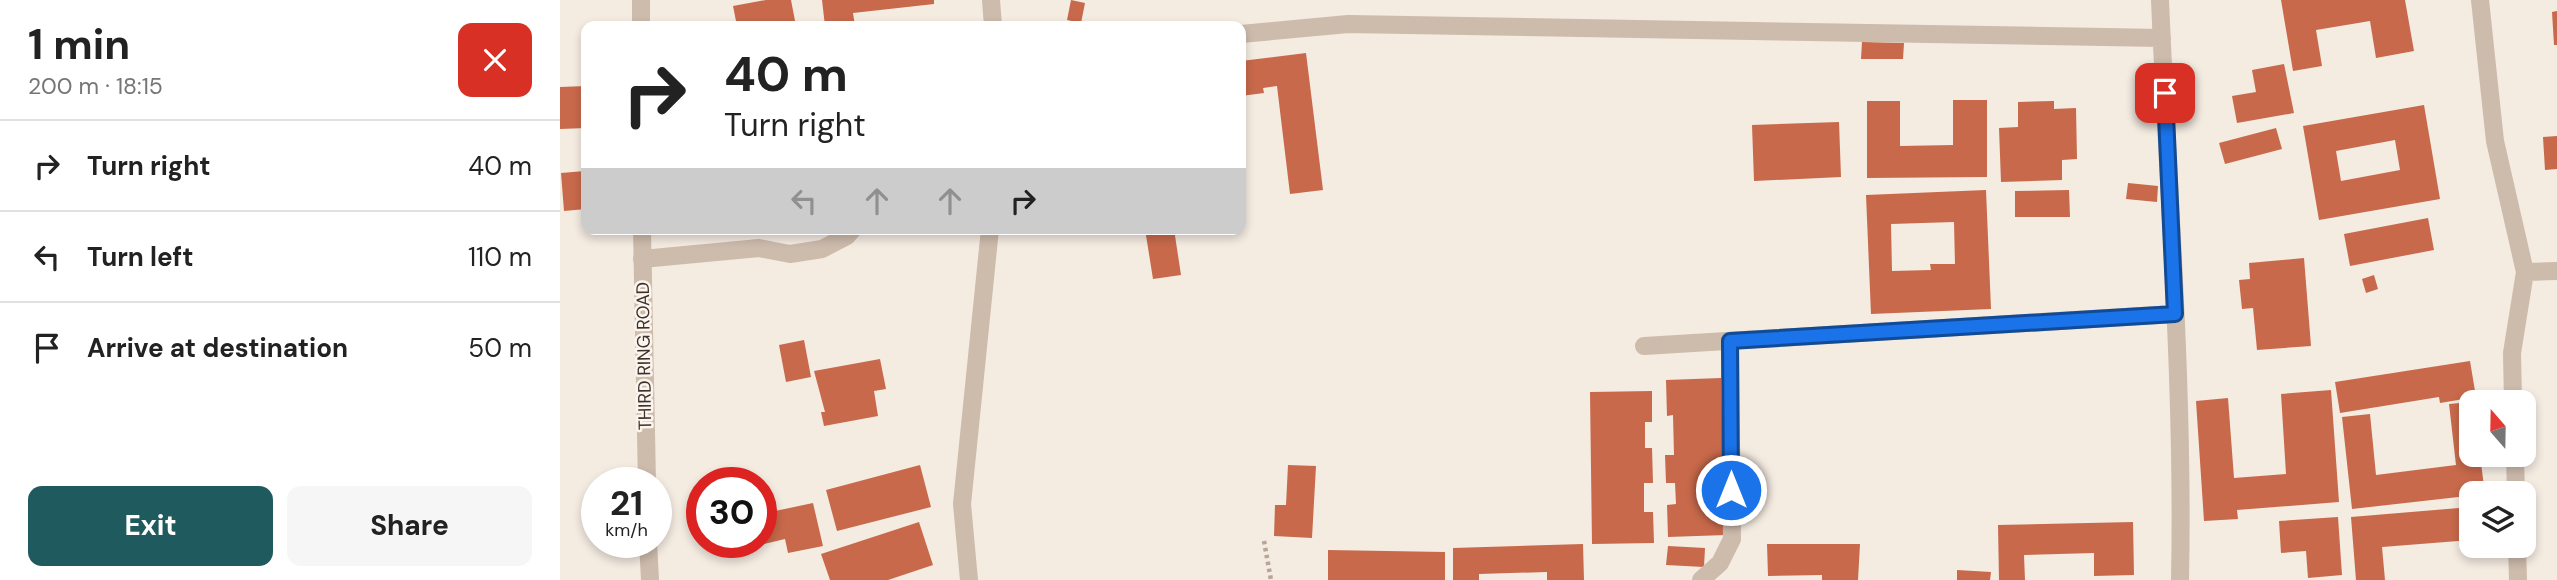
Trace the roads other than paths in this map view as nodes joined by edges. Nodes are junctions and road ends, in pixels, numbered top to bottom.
1 (641, 0) edge
2 (991, 0) edge
3 (2160, 0) edge
4 (2480, 0) edge
5 (641, 21) edge
6 (993, 21) edge
7 (1246, 34) edge
8 (2162, 38) junction
9 (642, 235) edge
10 (848, 235) edge
11 (989, 235) edge
12 (642, 259) junction
13 (2557, 271) edge
14 (2525, 272) junction
15 (2175, 314) junction
16 (1730, 341) junction
17 (1644, 346) dead end
18 (2513, 390) edge
19 (647, 467) edge
20 (649, 558) edge
21 (2517, 558) edge
22 (650, 580) edge
23 (969, 580) edge
24 (1701, 580) edge
25 (2180, 580) edge
26 (2518, 580) edge

1 - 5 street
2 - 6 street
3 - 8 street
4 - 14 street
7 - 8 street
8 - 15 street
9 - 12 street, THIRD RING ROAD
10 - 12 street
11 - 23 street
12 - 19 street, THIRD RING ROAD
13 - 14 street
14 - 18 street
15 - 16 street
15 - 25 street
16 - 17 street
16 - 24 street
20 - 22 street
21 - 26 street

